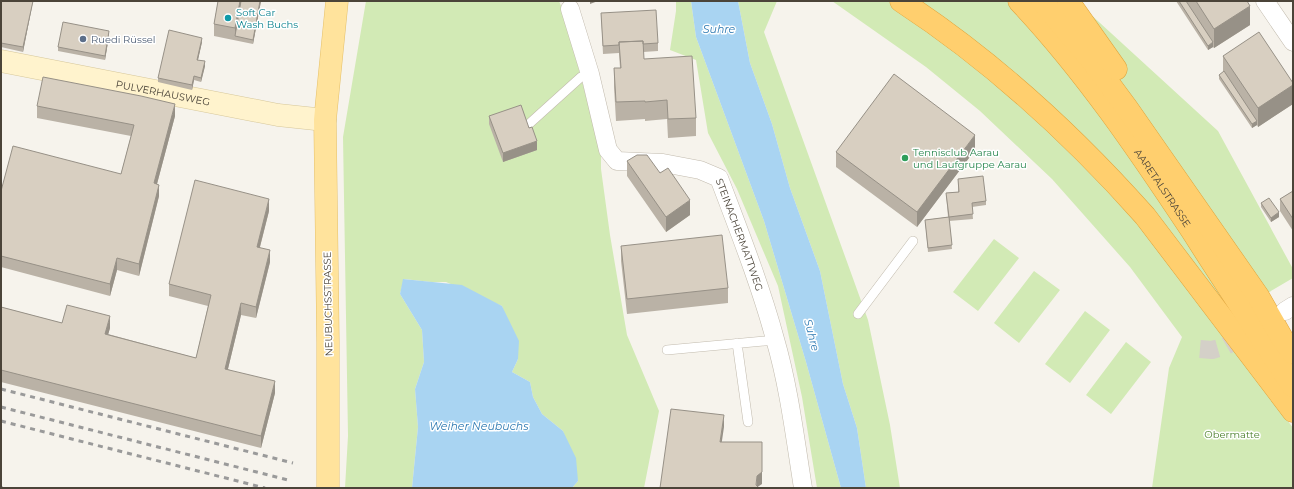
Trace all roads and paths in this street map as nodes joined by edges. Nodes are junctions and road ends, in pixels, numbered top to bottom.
1 (337, 1) edge
2 (901, 1) edge
3 (1068, 1) edge
4 (1265, 1) edge
5 (1029, 3) edge
6 (568, 5) edge
7 (1293, 42) edge
8 (1, 61) edge
9 (590, 74) junction
10 (325, 120) junction
11 (530, 123) dead end
12 (913, 241) dead end
13 (1258, 296) junction
14 (858, 314) dead end
15 (776, 340) junction
16 (736, 343) junction
17 (667, 350) dead end
18 (1293, 353) edge
19 (1293, 386) edge
20 (1293, 411) edge
21 (748, 422) dead end
22 (328, 488) edge
23 (803, 488) edge

1 - 10 main road, NEUBUCHSSTRASSE
2 - 20 highway
3 - 13 highway
4 - 7 street
5 - 13 highway, AARETALSTRASSE
5 - 19 highway, AARETALSTRASSE
6 - 9 street, STEINACHERMATTWEG
8 - 10 street, PULVERHAUSWEG
9 - 11 lane
9 - 15 street, STEINACHERMATTWEG
10 - 22 main road, NEUBUCHSSTRASSE
12 - 14 lane
13 - 18 highway, AARETALSTRASSE
15 - 16 lane
15 - 23 street, STEINACHERMATTWEG
16 - 17 lane
16 - 21 lane

